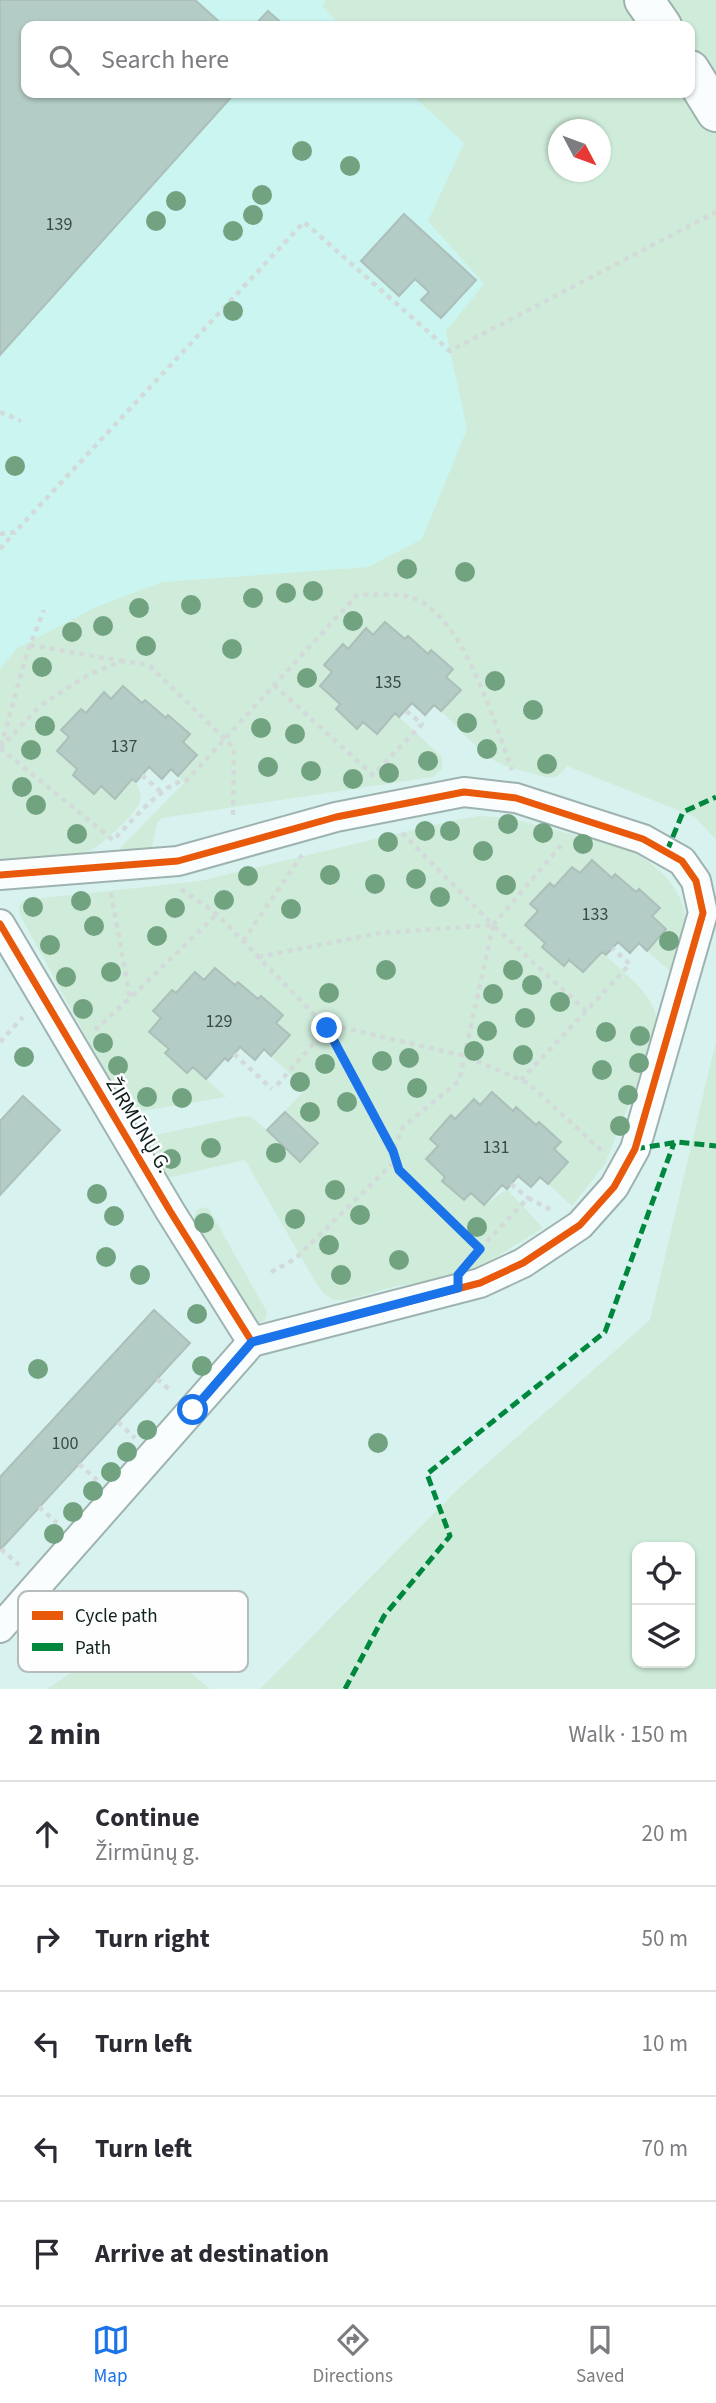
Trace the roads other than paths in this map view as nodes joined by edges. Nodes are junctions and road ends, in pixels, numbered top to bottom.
1 (645, 0) edge
2 (659, 21) edge
3 (695, 78) edge
4 (716, 112) edge
5 (0, 875) edge
6 (0, 924) edge
7 (252, 1342) junction
8 (33, 1591) edge
9 (18, 1608) edge
10 (0, 1628) edge

1 - 2 main road
3 - 4 main road
5 - 7 street
6 - 7 street, ŽIRMŪNŲ G.
7 - 8 street
9 - 10 street

